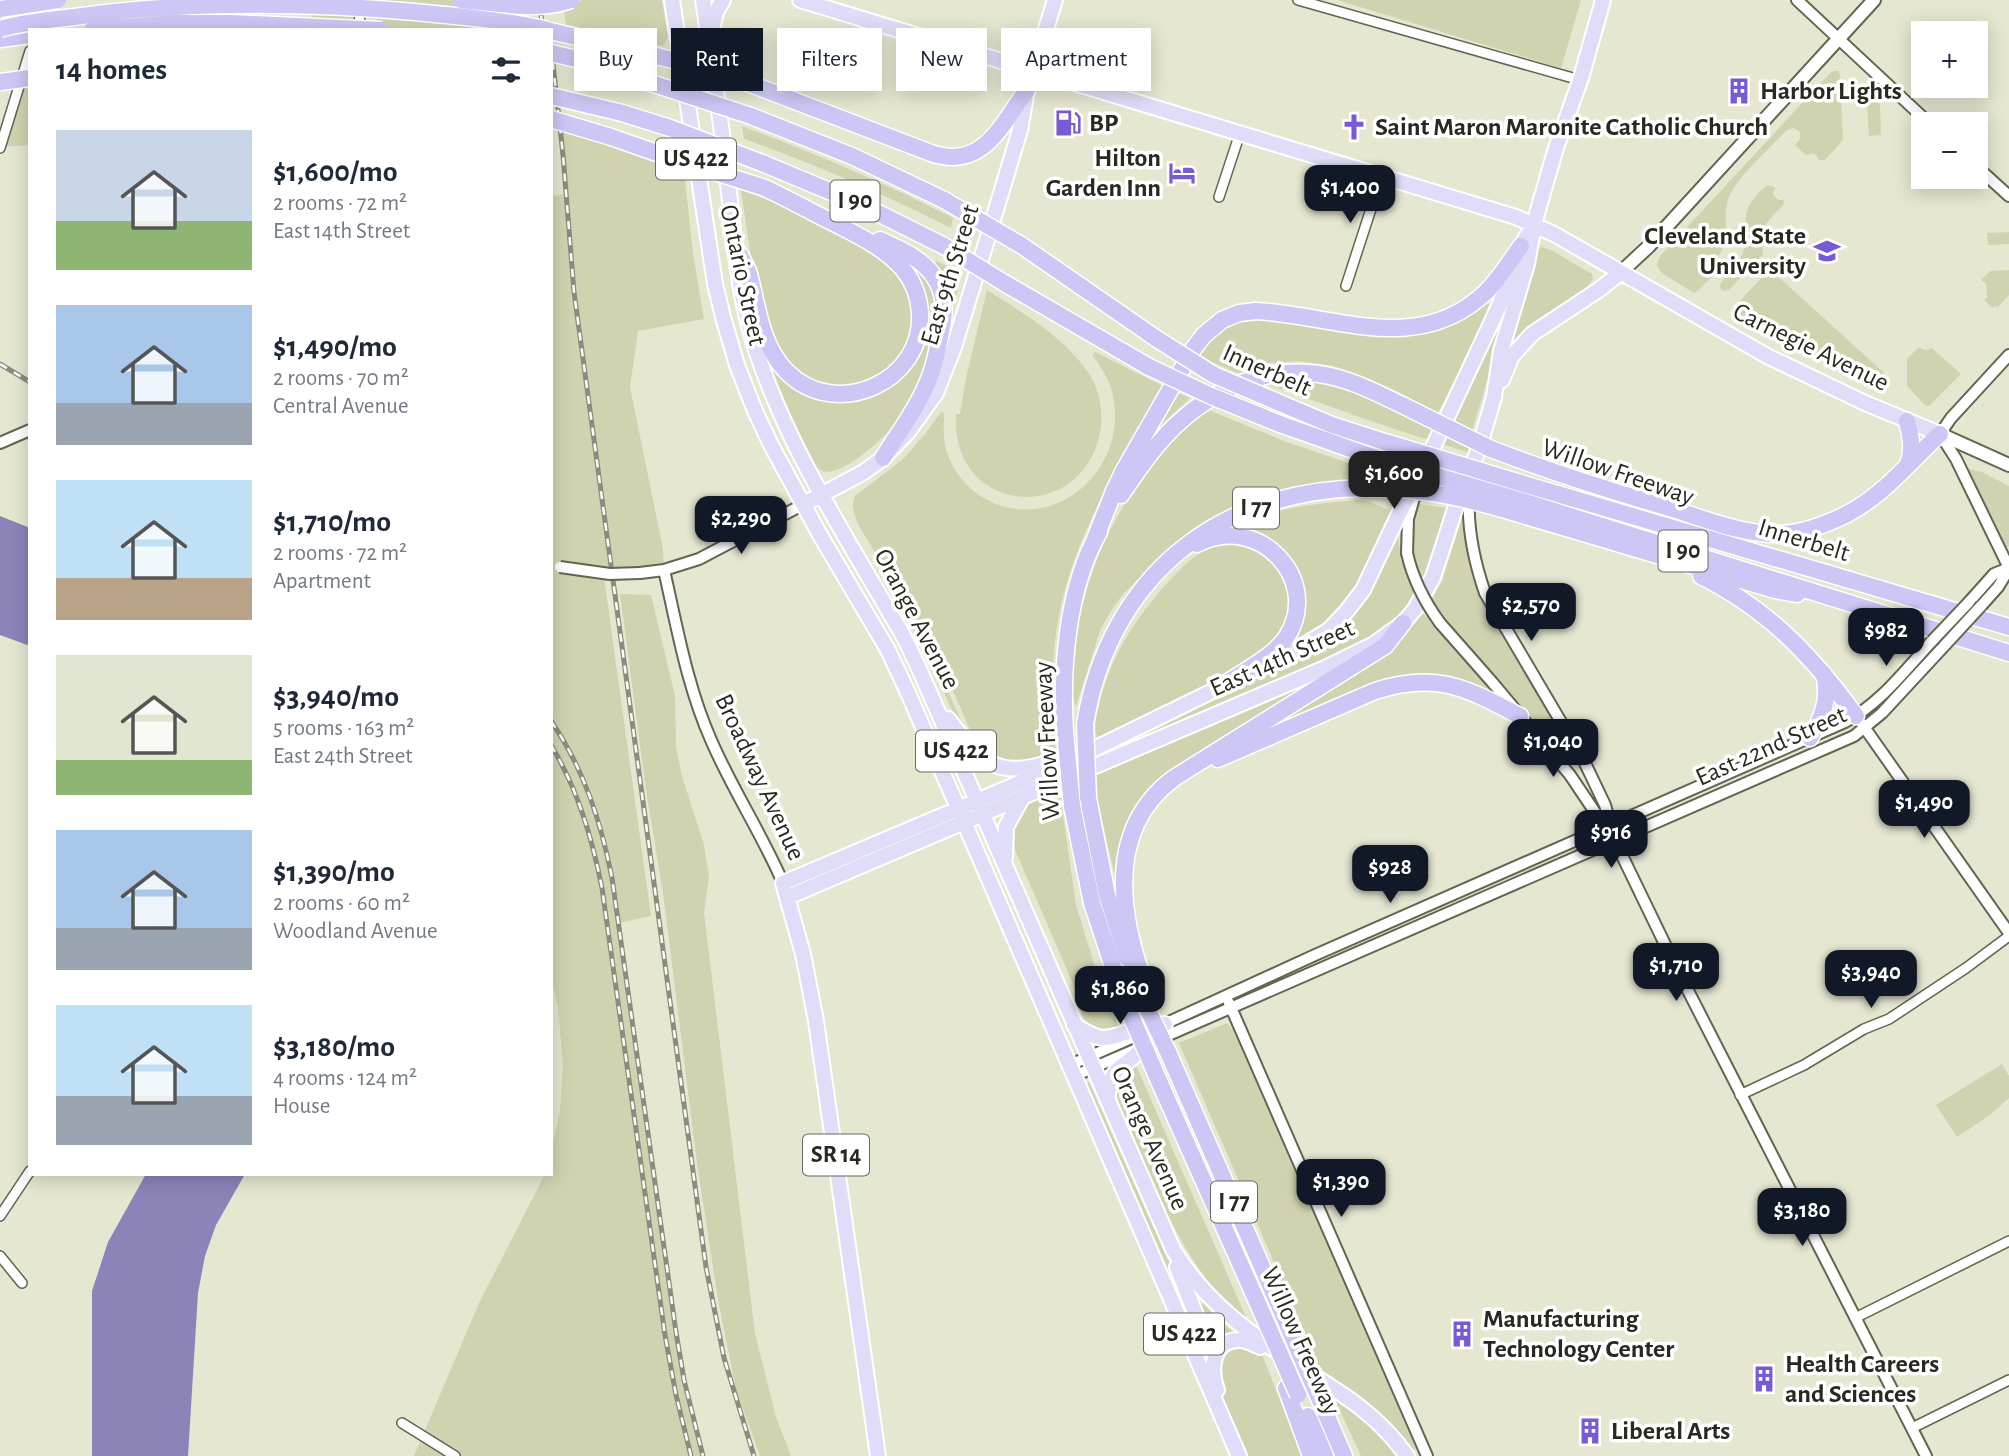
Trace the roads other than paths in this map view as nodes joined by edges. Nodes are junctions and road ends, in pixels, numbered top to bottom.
1 (46, 0) edge
2 (58, 0) edge
3 (227, 0) edge
4 (362, 0) edge
5 (461, 0) edge
6 (571, 0) edge
7 (671, 0) edge
8 (703, 0) edge
9 (723, 0) edge
10 (800, 0) edge
11 (1055, 0) edge
12 (1298, 0) edge
13 (1603, 0) edge
14 (1797, 0) edge
15 (1874, 0) edge
16 (0, 9) edge
17 (37, 28) edge
18 (115, 28) edge
19 (217, 28) edge
20 (339, 28) edge
21 (358, 28) edge
22 (538, 28) edge
23 (707, 28) edge
24 (712, 28) edge
25 (1046, 28) edge
26 (0, 29) edge
27 (553, 31) edge
28 (28, 35) edge
29 (0, 39) edge
30 (1839, 39) junction
31 (553, 53) edge
32 (28, 57) edge
33 (1001, 60) edge
34 (28, 78) edge
35 (1580, 80) junction
36 (0, 82) edge
37 (716, 91) edge
38 (1026, 91) edge
39 (1027, 91) edge
40 (1102, 91) edge
41 (553, 96) edge
42 (1917, 112) edge
43 (553, 120) edge
44 (1240, 133) junction
45 (0, 148) edge
46 (1382, 175) junction
47 (1988, 177) edge
48 (769, 190) junction
49 (2009, 196) edge
50 (1219, 197) dead end
51 (1534, 224) junction
52 (734, 246) junction
53 (1521, 246) junction
54 (1620, 273) junction
55 (1346, 286) dead end
56 (2009, 355) edge
57 (1494, 397) junction
58 (1907, 421) junction
59 (28, 431) edge
60 (1940, 435) junction
61 (0, 443) edge
62 (1485, 448) junction
63 (883, 458) junction
64 (2009, 465) edge
65 (1907, 466) junction
66 (1530, 473) junction
67 (1420, 475) junction
68 (822, 495) junction
69 (804, 504) junction
70 (1520, 508) junction
71 (1095, 539) junction
72 (1657, 556) junction
73 (556, 566) edge
74 (1163, 566) junction
75 (2009, 568) edge
76 (664, 570) junction
77 (1844, 602) junction
78 (1403, 623) junction
79 (2009, 627) edge
80 (2009, 653) edge
81 (1823, 672) junction
82 (1223, 686) junction
83 (934, 702) junction
84 (1520, 716) junction
85 (1861, 722) junction
86 (1810, 738) junction
87 (1102, 745) junction
88 (1174, 778) junction
89 (1022, 798) junction
90 (977, 800) junction
91 (959, 808) junction
92 (984, 815) junction
93 (965, 823) junction
94 (1609, 827) junction
95 (1615, 841) junction
96 (1005, 866) junction
97 (785, 890) junction
98 (2009, 934) edge
99 (1144, 991) junction
100 (1226, 996) junction
101 (1232, 1008) junction
102 (1165, 1024) junction
103 (1074, 1025) junction
104 (1152, 1042) junction
105 (1091, 1062) junction
106 (1072, 1070) junction
107 (1740, 1095) junction
108 (1107, 1099) junction
109 (28, 1174) edge
110 (0, 1216) edge
111 (1166, 1234) junction
112 (2009, 1241) edge
113 (0, 1256) edge
114 (22, 1283) dead end
115 (1856, 1318) junction
116 (1188, 1341) junction
117 (1302, 1368) junction
118 (2009, 1380) edge
119 (1292, 1392) junction
120 (402, 1423) dead end
121 (1912, 1429) junction
122 (455, 1456) edge
123 (878, 1456) edge
124 (1238, 1456) edge
125 (1246, 1456) edge
126 (1311, 1456) edge
127 (1325, 1456) edge
128 (1346, 1456) edge
129 (1407, 1456) edge
130 (1427, 1456) edge
131 (1926, 1456) edge

1 - 17 street
2 - 16 highway, bridge
3 - 19 street
4 - 21 street
5 - 6 highway, bridge
7 - 69 main road, Ontario Street / US 422
8 - 23 main road, Ontario Street / US 422
9 - 24 main road
10 - 33 main road, Carnegie Avenue
11 - 25 main road, East 9th Street
12 - 35 street
13 - 35 main road, East 14th Street
14 - 30 street
15 - 30 main road
18 - 20 highway, bridge
22 - 26 highway, bridge
27 - 38 highway, bridge
28 - 29 highway
30 - 42 street
30 - 54 main road
31 - 66 highway, Innerbelt, bridge
32 - 45 street
34 - 36 highway, bridge
35 - 51 main road, East 14th Street
37 - 52 main road, Ontario Street / US 422
39 - 63 main road, East 9th Street
40 - 44 main road, Carnegie Avenue
41 - 70 highway, Innerbelt / I 90, bridge
43 - 48 highway, bridge
44 - 46 main road, Carnegie Avenue
44 - 50 street
46 - 51 main road, Carnegie Avenue
46 - 55 street
47 - 49 street
48 - 52 highway
48 - 63 highway
51 - 53 main road, East 14th Street
51 - 54 main road, Carnegie Avenue
51 - 57 main road, East 14th Street
52 - 68 main road, Ontario Street / US 422
53 - 67 main road, East 14th Street
53 - 71 highway
54 - 57 main road
54 - 58 main road, Carnegie Avenue
56 - 60 street
57 - 62 main road, East 14th Street
58 - 60 main road, Carnegie Avenue
58 - 65 highway
59 - 61 street
60 - 64 main road, Carnegie Avenue
60 - 65 highway
60 - 75 street
62 - 66 highway, Willow Freeway
62 - 71 highway, Willow Freeway, bridge
62 - 78 main road, East 14th Street
62 - 94 street
63 - 68 main road, East 9th Street
65 - 66 highway
66 - 79 highway, Innerbelt / I 90
67 - 82 main road, East 14th Street
67 - 84 street, bridge
68 - 69 main road, East 9th Street
68 - 83 main road, Orange Avenue / US 422
69 - 76 street
69 - 91 main road, Orange Avenue / US 422
70 - 72 highway, Willow Freeway / I 77
70 - 74 highway, Willow Freeway / I 77, bridge
70 - 77 highway, Innerbelt / I 90
71 - 119 highway, Willow Freeway, bridge
72 - 77 highway, Willow Freeway / I 77
72 - 81 highway
73 - 76 street, bridge
74 - 82 highway
74 - 99 highway, Willow Freeway / I 77, bridge
75 - 85 street, East 22nd Street, bridge
75 - 85 street, East 22nd Street, bridge
76 - 97 street, Broadway Avenue
77 - 80 highway, Innerbelt / I 90
78 - 88 highway
78 - 89 main road, East 14th Street
81 - 85 highway
81 - 86 highway
82 - 87 main road, East 14th Street
83 - 87 main road
83 - 90 main road, Orange Avenue / US 422
84 - 88 highway
84 - 94 street
85 - 86 street, East 22nd Street
85 - 95 street, East 22nd Street
85 - 98 street
86 - 94 street, East 22nd Street
87 - 90 main road, East 14th Street
88 - 99 highway
89 - 92 main road, East 14th Street
89 - 96 main road
90 - 91 main road, East 14th Street
90 - 92 main road, Orange Avenue / US 422
91 - 93 main road, Orange Avenue / US 422
91 - 97 main road, East 14th Street
92 - 93 main road, East 14th Street
92 - 96 main road, Orange Avenue / US 422
93 - 97 main road, East 14th Street
93 - 106 main road, Orange Avenue / US 422
94 - 95 street
94 - 100 street, East 22nd Street
95 - 101 street, East 22nd Street
95 - 107 street
96 - 103 main road, Orange Avenue / US 422
97 - 123 main road, SR 14
98 - 107 street
99 - 128 highway, Willow Freeway / I 77, bridge
100 - 101 street
100 - 102 street, East 22nd Street
101 - 104 street, East 22nd Street
101 - 130 street
102 - 103 main road
102 - 105 street, East 22nd Street
103 - 105 main road, Orange Avenue / US 422
104 - 105 street, East 22nd Street
104 - 108 main road
105 - 106 street, East 22nd Street
105 - 108 main road, Orange Avenue / US 422
106 - 116 main road, Orange Avenue / US 422
107 - 115 street
108 - 111 main road, Orange Avenue / US 422
109 - 110 street
111 - 116 main road
111 - 117 main road, Orange Avenue / US 422
112 - 115 street
113 - 114 street
115 - 121 street
116 - 124 main road, Orange Avenue / US 422
117 - 125 main road
117 - 129 main road, Orange Avenue / US 422
118 - 121 street
119 - 126 highway
119 - 127 highway, Willow Freeway
120 - 122 street
121 - 131 street

